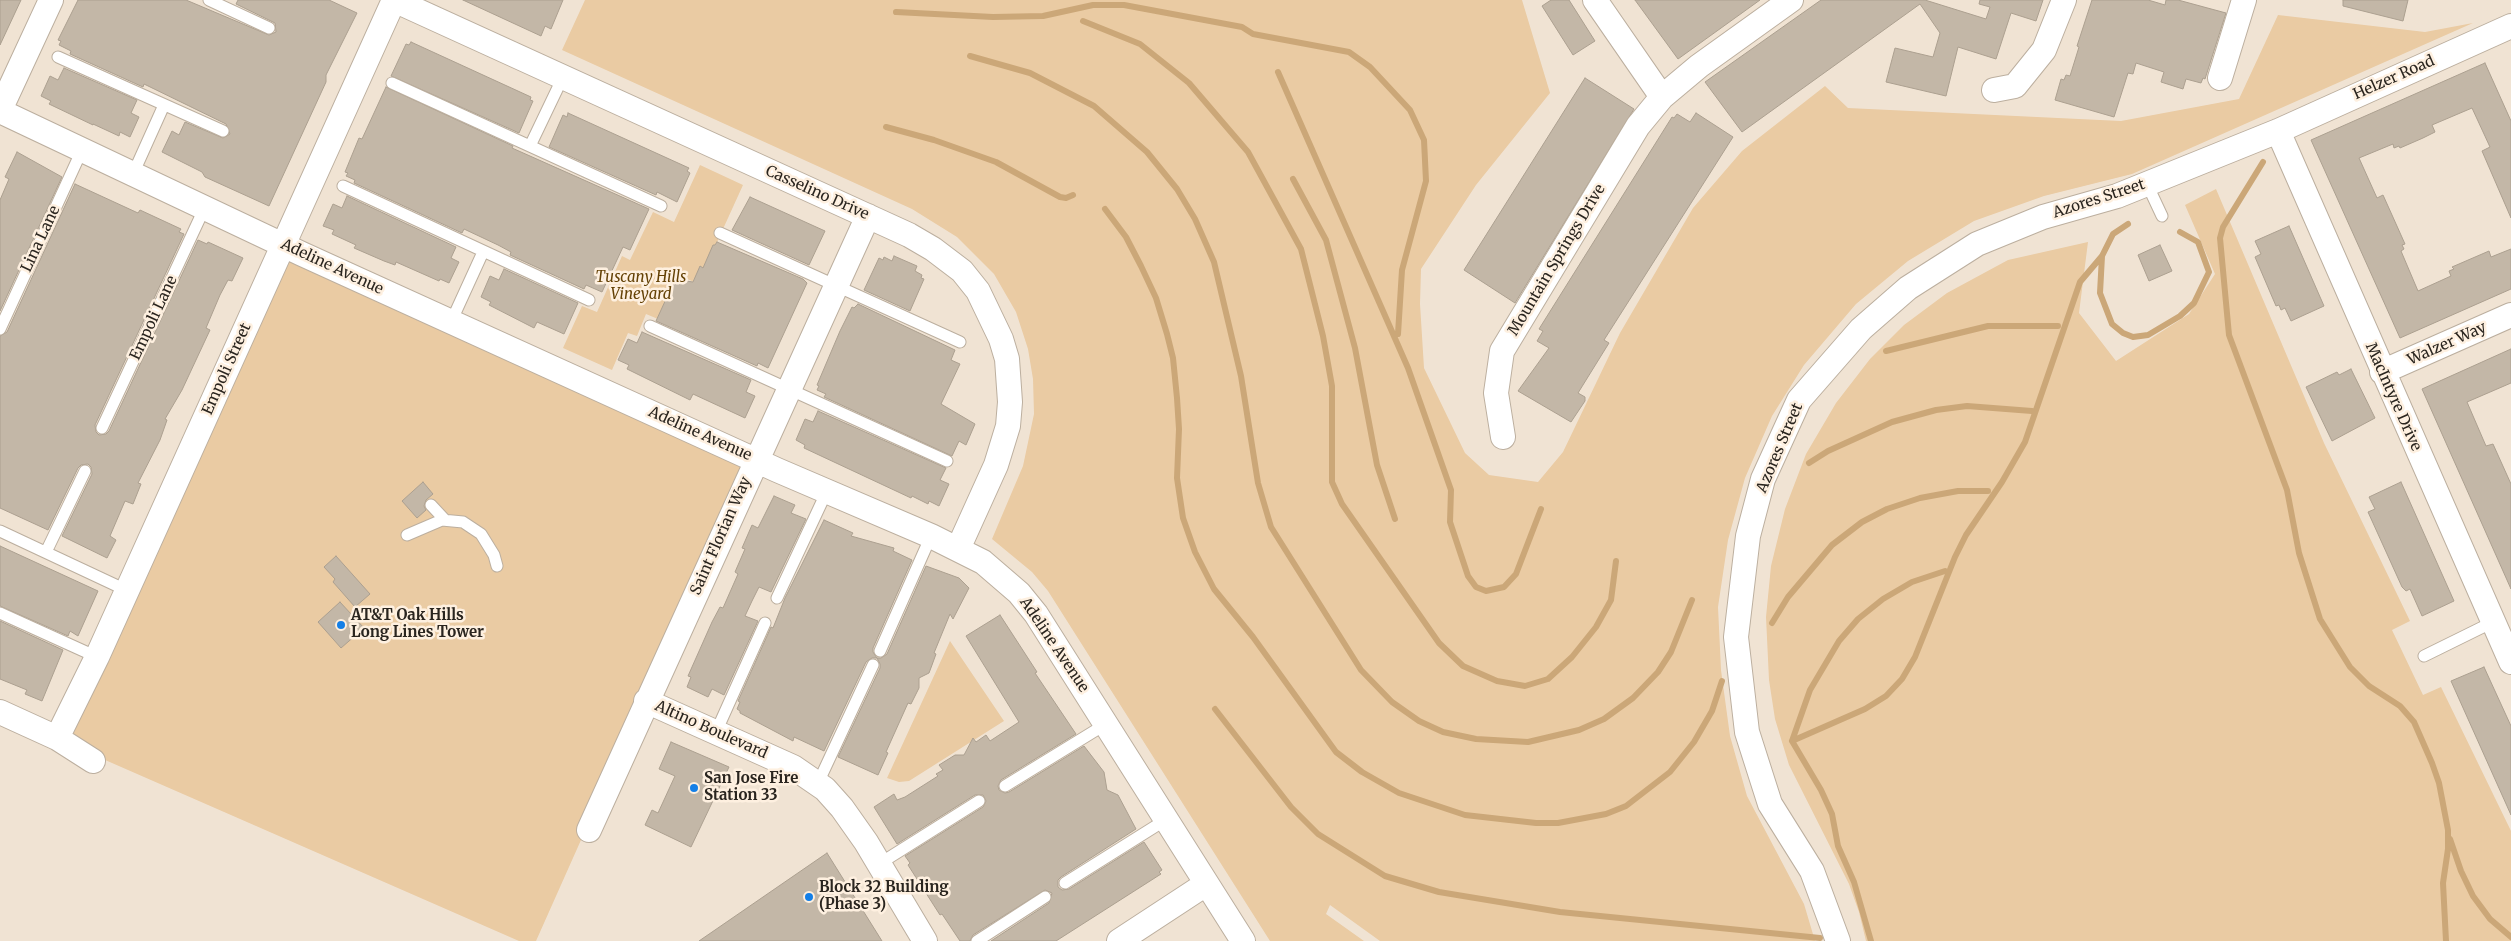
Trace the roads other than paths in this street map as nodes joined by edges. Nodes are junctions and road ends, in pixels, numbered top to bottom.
1 (51, 0) edge
2 (394, 0) edge
3 (1595, 0) edge
4 (1791, 0) edge
5 (2064, 0) edge
6 (2244, 0) edge
7 (212, 1) edge
8 (2511, 26) edge
9 (269, 28) dead end
10 (58, 57) dead end
11 (563, 77) junction
12 (2220, 78) dead end
13 (392, 83) dead end
14 (1994, 90) dead end
15 (1662, 97) junction
16 (164, 105) junction
17 (0, 111) edge
18 (223, 131) dead end
19 (2278, 131) junction
20 (530, 146) junction
21 (82, 150) junction
22 (133, 174) junction
23 (2147, 184) junction
24 (343, 186) dead end
25 (661, 206) dead end
26 (205, 208) junction
27 (868, 216) junction
28 (2162, 216) dead end
29 (720, 233) dead end
30 (283, 245) junction
31 (483, 252) junction
32 (836, 285) junction
33 (589, 300) dead end
34 (2511, 315) edge
35 (451, 322) junction
36 (650, 326) dead end
37 (0, 329) edge
38 (960, 342) dead end
39 (2382, 372) junction
40 (789, 388) junction
41 (102, 428) dead end
42 (1503, 437) dead end
43 (757, 460) junction
44 (946, 461) dead end
45 (85, 471) dead end
46 (827, 491) junction
47 (431, 505) dead end
48 (445, 520) junction
49 (0, 531) edge
50 (407, 535) dead end
51 (931, 536) junction
52 (958, 549) junction
53 (46, 552) junction
54 (497, 566) dead end
55 (126, 590) junction
56 (776, 598) dead end
57 (0, 613) edge
58 (2502, 618) edge
59 (765, 623) dead end
60 (880, 651) dead end
61 (2424, 656) dead end
62 (97, 657) junction
63 (2511, 662) edge
64 (873, 665) dead end
65 (646, 701) junction
66 (0, 712) edge
67 (1106, 724) junction
68 (716, 732) junction
69 (57, 738) junction
70 (92, 761) dead end
71 (818, 783) junction
72 (1005, 786) dead end
73 (979, 801) dead end
74 (1166, 819) junction
75 (588, 830) dead end
76 (879, 864) junction
77 (1065, 883) dead end
78 (1206, 884) junction
79 (1045, 896) dead end
80 (925, 941) edge
81 (977, 941) edge
82 (1119, 941) edge
83 (1243, 941) edge
84 (1838, 941) edge

1 - 17 street
2 - 11 street, Casselino Drive
2 - 30 street, Empoli Street
3 - 15 street
4 - 15 street, Mountain Springs Drive
5 - 14 street
6 - 12 street
7 - 9 lane
8 - 19 street, Helzer Road
10 - 16 lane
11 - 20 lane
11 - 27 street, Casselino Drive
13 - 20 lane
15 - 42 street, Mountain Springs Drive
16 - 18 lane
16 - 22 lane
17 - 21 street, Adeline Avenue
19 - 23 street, Azores Street
19 - 39 street, MacIntyre Drive
20 - 25 lane
21 - 22 street, Adeline Avenue
21 - 37 lane, Lina Lane
22 - 26 street, Adeline Avenue
23 - 28 lane
23 - 84 street, Azores Street
24 - 31 lane
26 - 30 street, Adeline Avenue
26 - 41 lane, Empoli Lane
27 - 32 street, Saint Florian Way
27 - 52 street, Casselino Drive
29 - 32 lane
30 - 35 street, Adeline Avenue
30 - 55 street, Empoli Street
31 - 33 lane
31 - 35 lane
32 - 38 lane
32 - 40 street, Saint Florian Way
34 - 39 street, Walzer Way
35 - 43 street, Adeline Avenue
36 - 40 lane
39 - 58 street, MacIntyre Drive
40 - 43 street, Saint Florian Way
40 - 44 lane
43 - 46 street, Adeline Avenue
43 - 65 street, Saint Florian Way
45 - 53 lane
46 - 51 street, Adeline Avenue
46 - 56 lane
47 - 48 lane
48 - 50 lane
48 - 54 lane
49 - 53 lane
51 - 52 street, Adeline Avenue
51 - 60 lane
52 - 67 street, Adeline Avenue
53 - 55 lane
55 - 62 street, Empoli Street
57 - 62 lane
58 - 61 lane
58 - 63 street, MacIntyre Drive
59 - 68 lane
62 - 69 street, Empoli Street
64 - 71 lane
65 - 68 street, Altino Boulevard
65 - 75 street, Saint Florian Way
66 - 69 street
67 - 72 lane
67 - 74 street, Adeline Avenue
68 - 71 street, Altino Boulevard
69 - 70 street
71 - 76 street, Altino Boulevard
73 - 76 lane
74 - 77 lane
74 - 78 street, Adeline Avenue
76 - 80 street, Altino Boulevard
78 - 82 street
78 - 83 street, Adeline Avenue
79 - 81 lane

